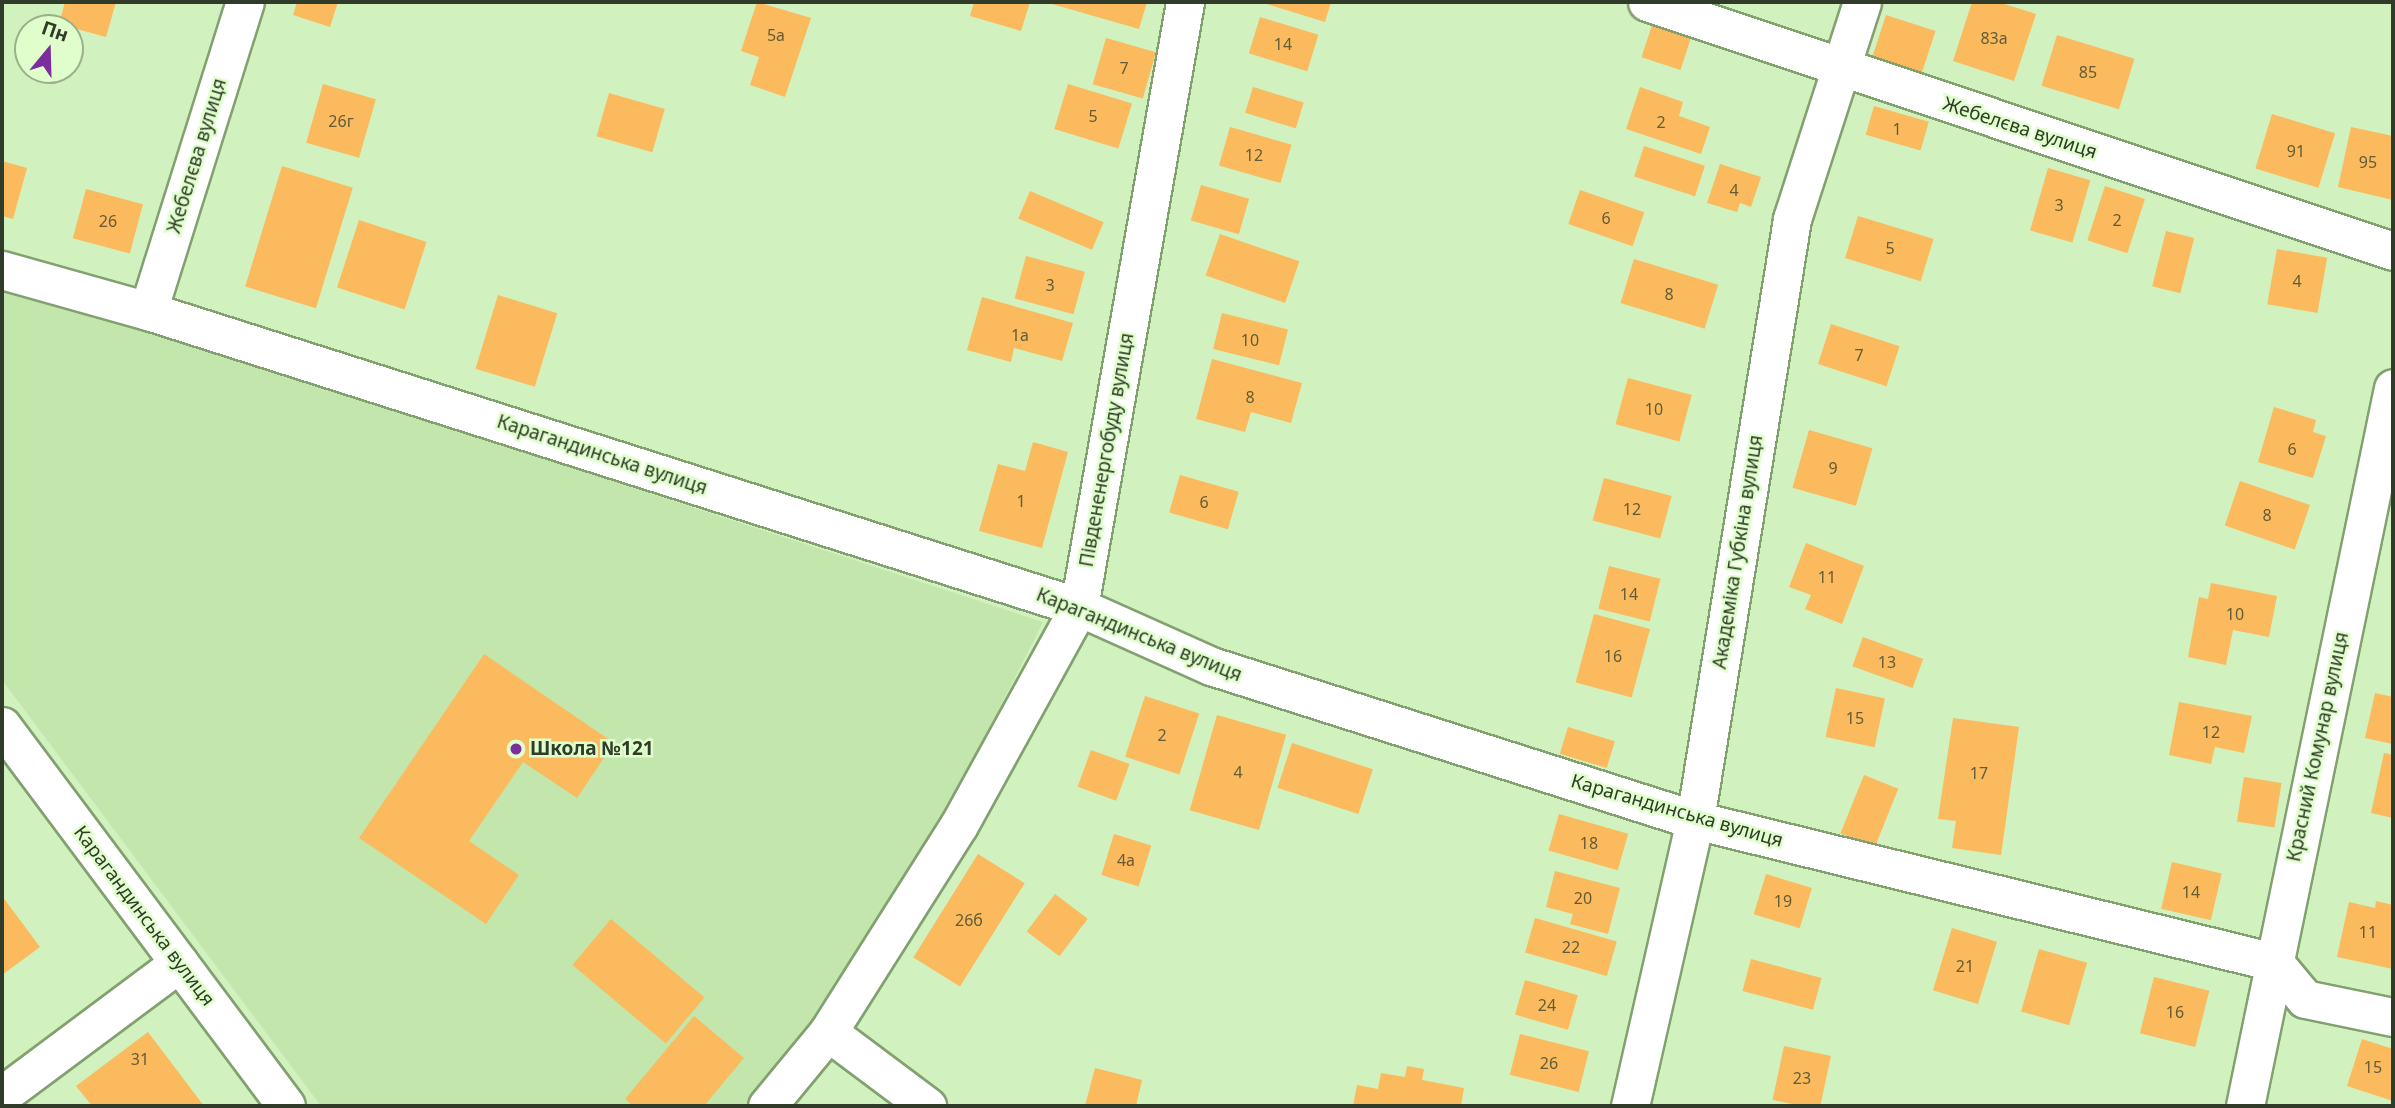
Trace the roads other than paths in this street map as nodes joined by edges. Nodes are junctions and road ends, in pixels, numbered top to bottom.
1 (245, 2) edge
2 (1185, 2) edge
3 (1647, 2) edge
4 (1862, 2) edge
5 (1838, 69) junction
6 (2393, 251) edge
7 (2, 270) edge
8 (148, 311) junction
9 (2393, 388) edge
10 (1079, 607) junction
11 (2, 726) edge
12 (1695, 820) junction
13 (179, 962) junction
14 (2274, 962) junction
15 (2393, 1017) edge
16 (828, 1032) junction
17 (2, 1095) edge
18 (286, 1106) edge
19 (767, 1106) edge
20 (927, 1106) edge
21 (1630, 1106) edge
22 (2245, 1106) edge

1 - 8 street, Жебелєва вулиця
2 - 10 street, Південенергобуду вулиця
3 - 5 street, Жебелєва вулиця
4 - 5 street, Академіка Губкіна вулиця
5 - 6 street, Жебелєва вулиця
5 - 12 street, Академіка Губкіна вулиця
7 - 8 street, Карагандинська вулиця
8 - 10 street, Карагандинська вулиця
9 - 14 street, Красний Комунар вулиця
10 - 12 street, Карагандинська вулиця
10 - 16 street, Південенергобуду вулиця
11 - 13 street, Карагандинська вулиця
12 - 14 street, Карагандинська вулиця
12 - 21 street, Академіка Губкіна вулиця
13 - 17 street
13 - 18 street, Карагандинська вулиця
14 - 15 street
14 - 22 street, Красний Комунар вулиця
16 - 19 street, Південенергобуду вулиця
16 - 20 street

